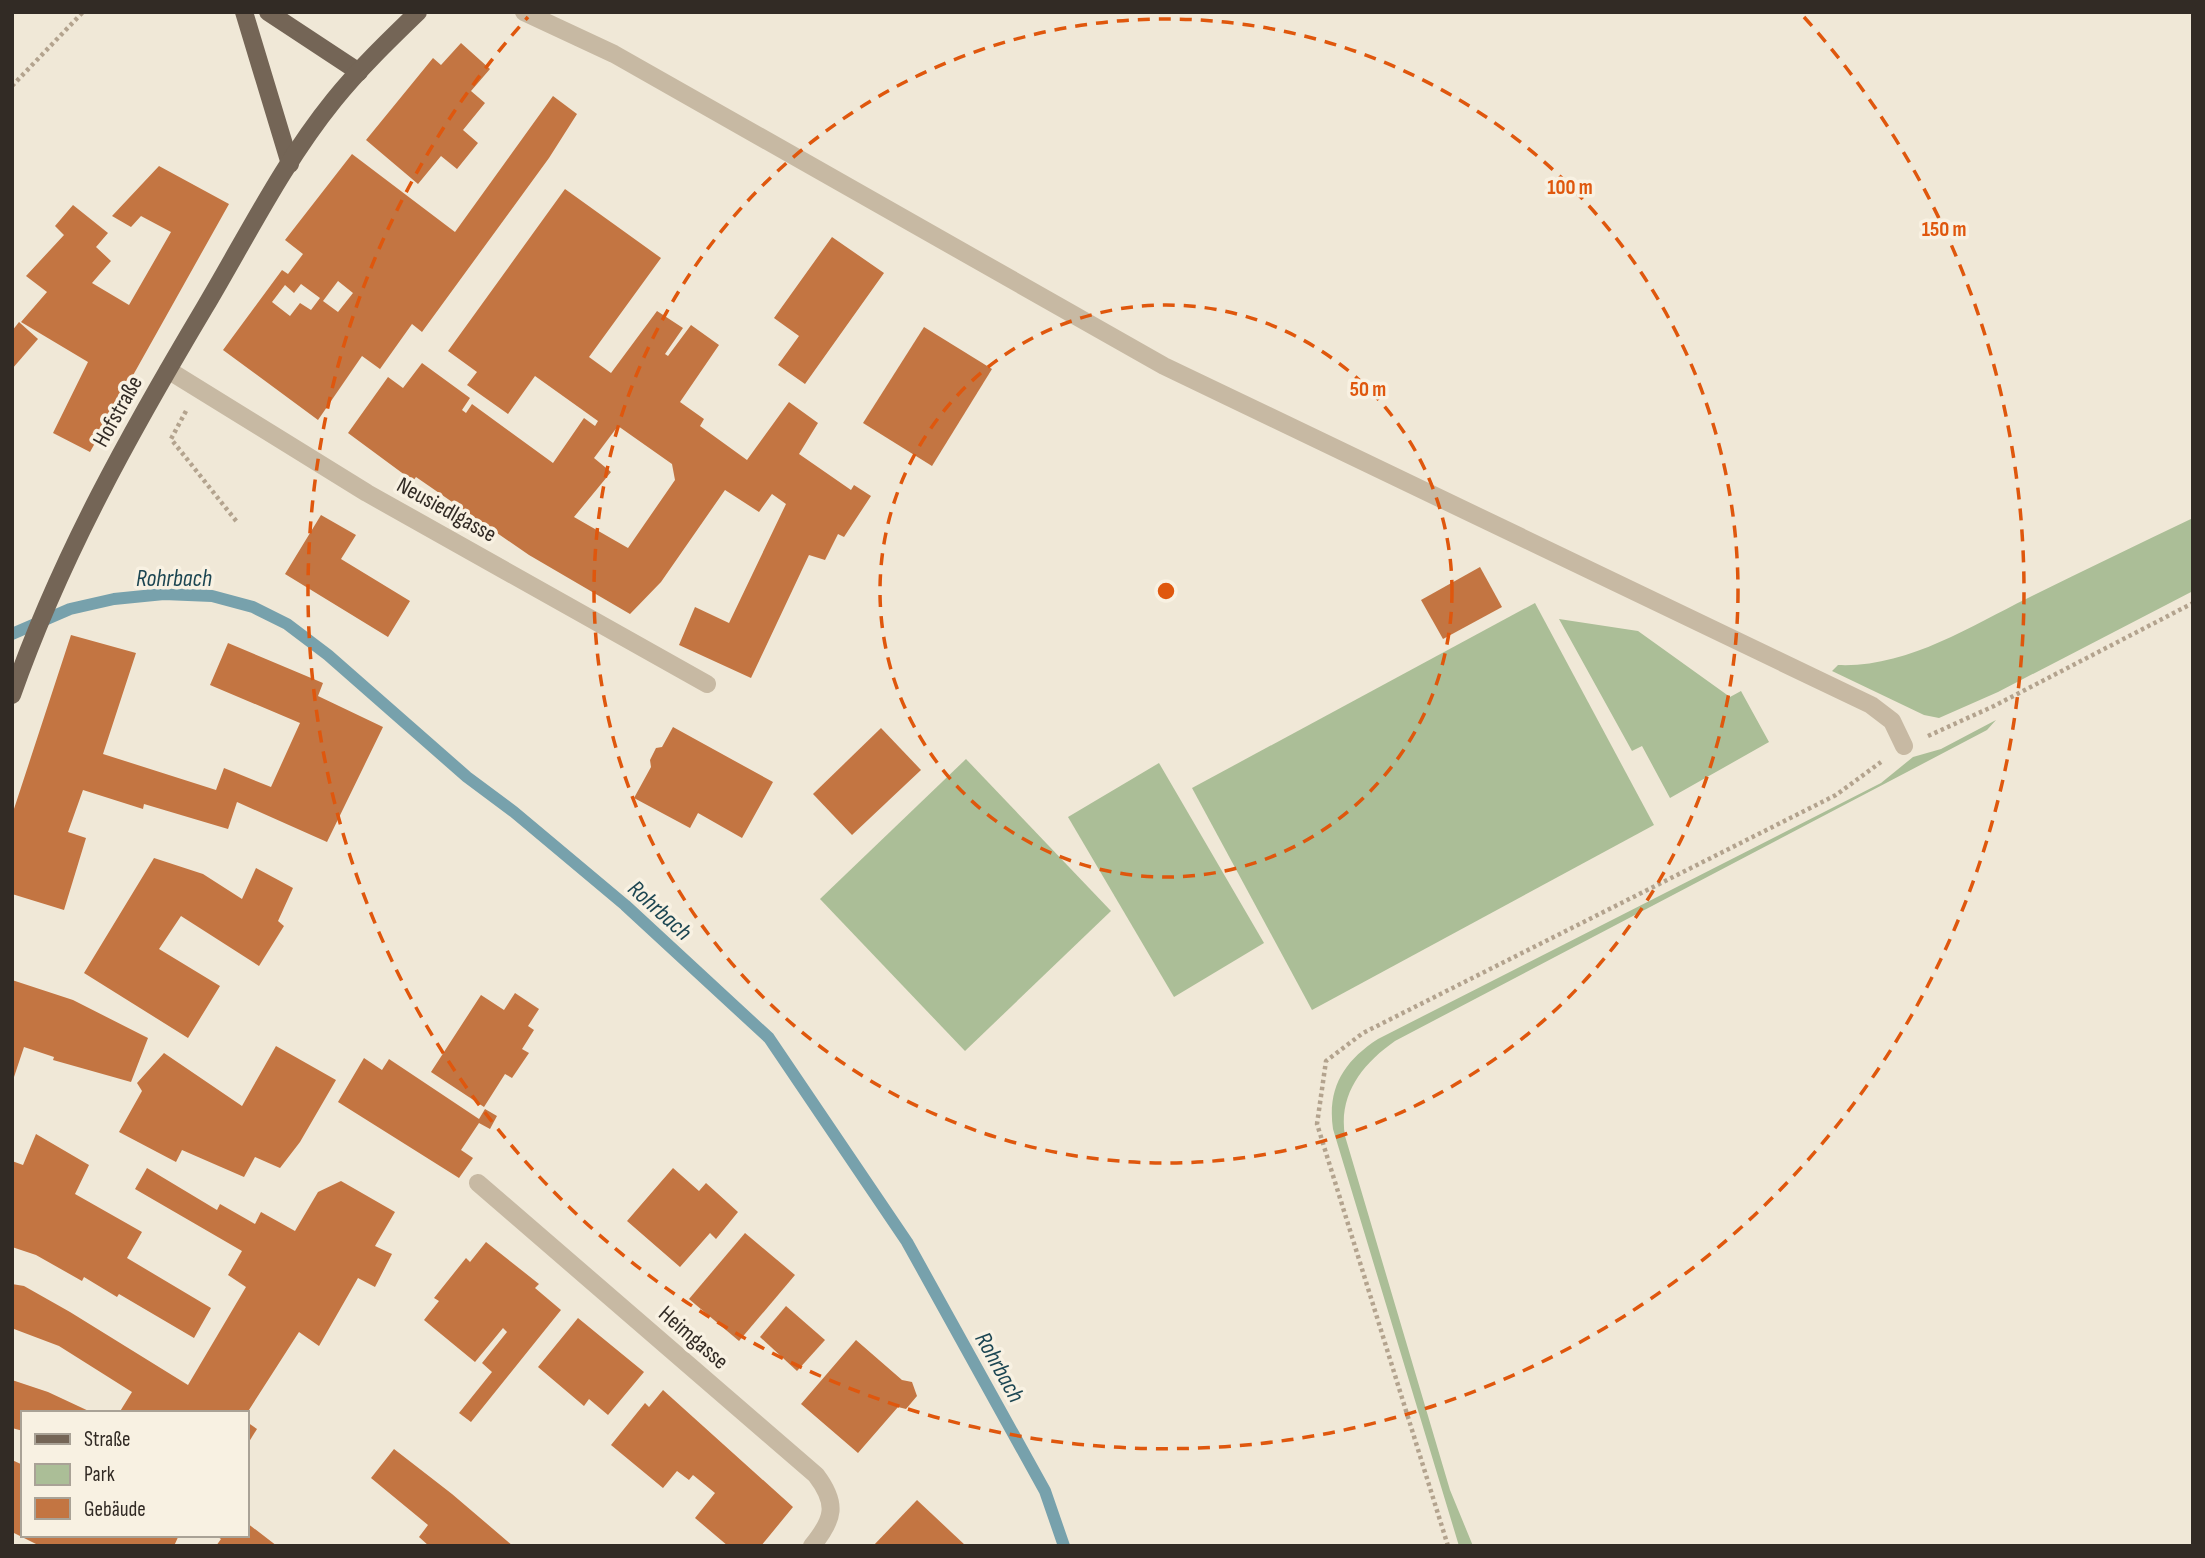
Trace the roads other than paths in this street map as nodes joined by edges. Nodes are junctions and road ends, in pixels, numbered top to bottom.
1 (244, 12) edge
2 (268, 12) edge
3 (418, 12) edge
4 (524, 12) edge
5 (359, 72) junction
6 (290, 164) junction
7 (168, 370) junction
8 (707, 684) dead end
9 (12, 695) edge
10 (1903, 746) road end
11 (478, 1183) dead end
12 (812, 1546) edge

1 - 6 main road
2 - 5 main road
3 - 5 main road, Hofstraße
4 - 10 street
5 - 6 main road, Hofstraße
6 - 7 main road, Hofstraße
7 - 8 street, Neusiedlgasse
7 - 9 main road, Hofstraße
11 - 12 street, Heimgasse

